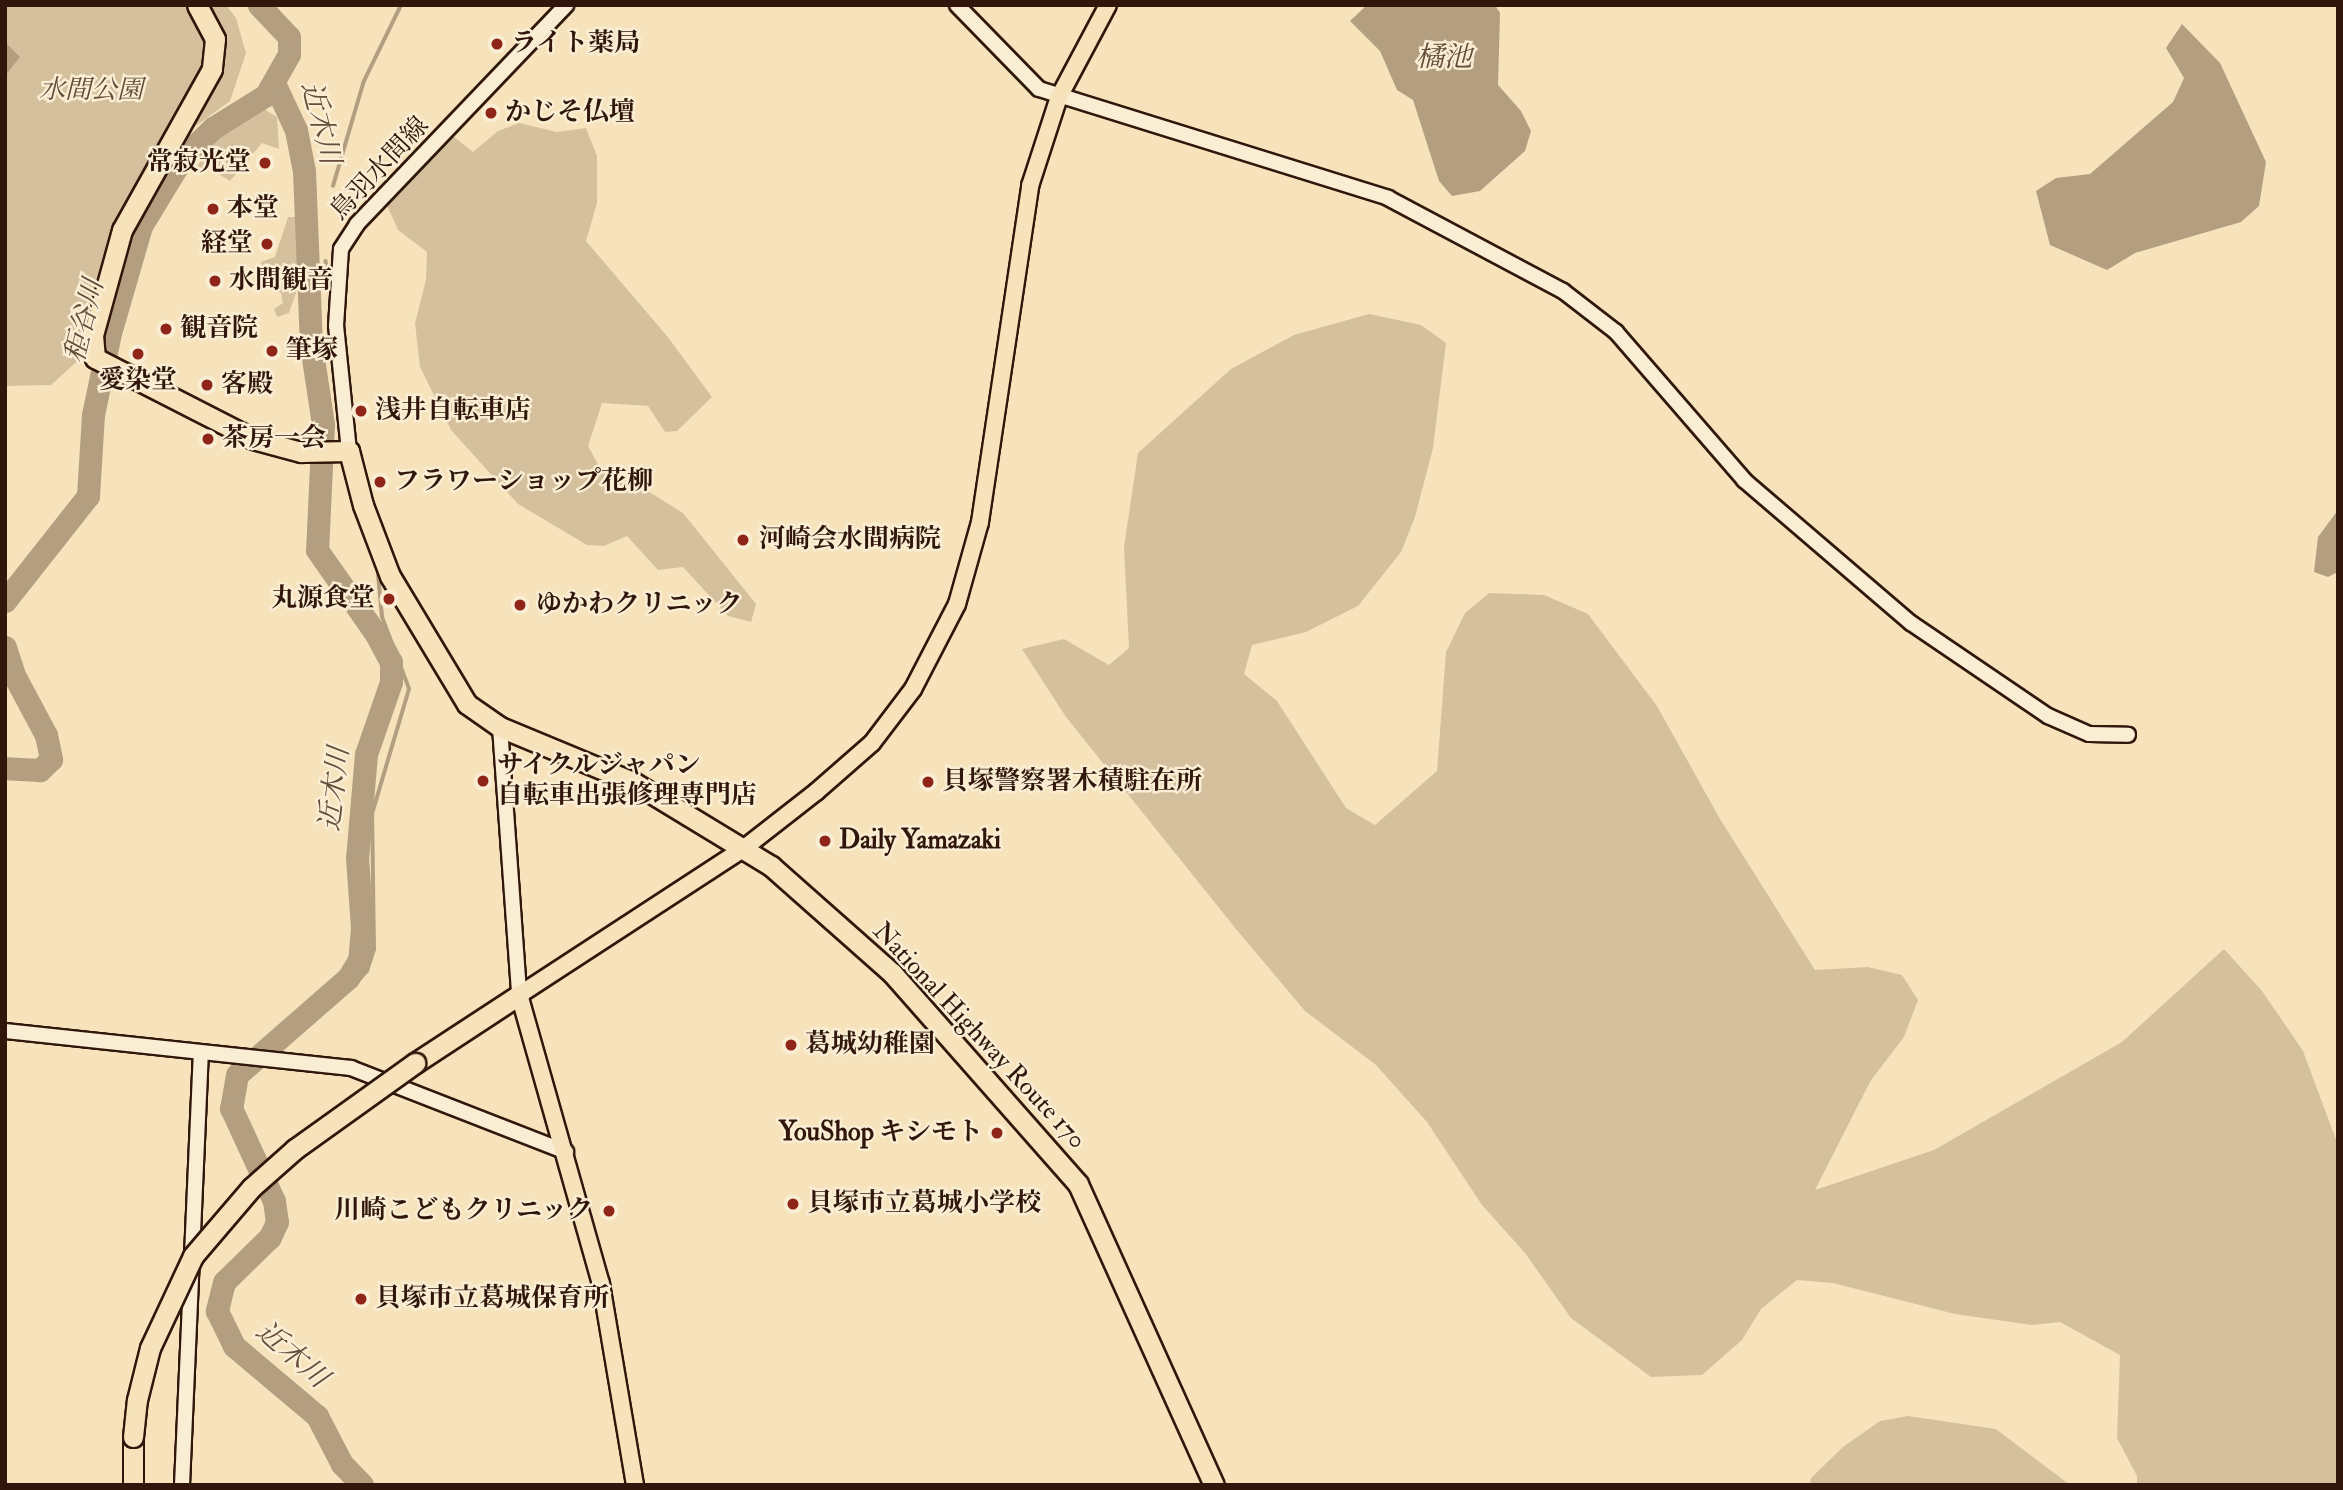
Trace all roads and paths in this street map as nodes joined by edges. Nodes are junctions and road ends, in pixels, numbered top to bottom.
1 (197, 5) edge
2 (566, 5) edge
3 (957, 5) edge
4 (1108, 5) edge
5 (1059, 97) junction
6 (344, 452) junction
7 (500, 727) junction
8 (2128, 735) dead end
9 (743, 849) junction
10 (519, 995) junction
11 (5, 1031) edge
12 (201, 1054) junction
13 (566, 1152) junction
14 (133, 1485) edge
15 (182, 1485) edge
16 (635, 1485) edge
17 (1214, 1485) edge

1 - 6 highway
2 - 6 street, 鳥羽水間線
3 - 5 street
4 - 5 main road
5 - 8 street
5 - 9 main road
6 - 7 highway, National Highway Route 170
7 - 9 highway, National Highway Route 170
7 - 10 street
9 - 10 main road
9 - 17 highway, National Highway Route 170
10 - 13 main road
10 - 14 highway, bridge
11 - 12 street
12 - 13 street
12 - 15 street
13 - 16 main road

